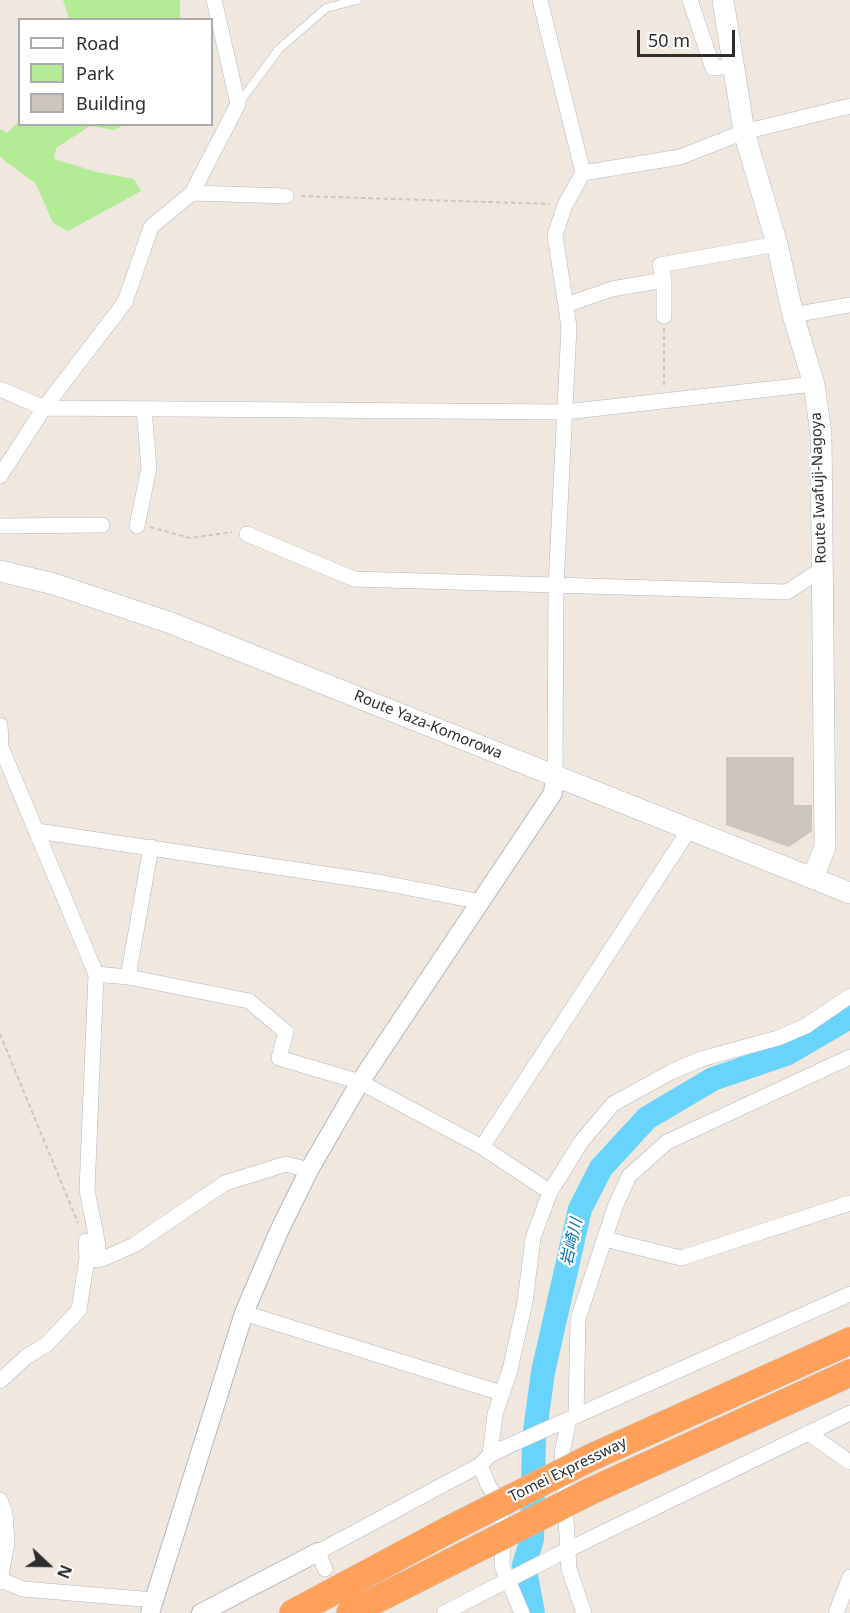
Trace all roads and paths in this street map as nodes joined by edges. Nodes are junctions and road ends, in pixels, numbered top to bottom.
1 (214, 0) edge
2 (357, 0) edge
3 (540, 0) edge
4 (690, 0) edge
5 (723, 0) edge
6 (733, 66) junction
7 (238, 104) junction
8 (850, 106) edge
9 (744, 132) junction
10 (583, 173) junction
11 (192, 193) junction
12 (286, 196) joint
13 (565, 205) junction
14 (777, 244) junction
15 (664, 280) junction
16 (566, 305) junction
17 (850, 305) edge
18 (793, 315) junction
19 (664, 316) joint
20 (814, 384) junction
21 (0, 389) edge
22 (664, 400) junction
23 (44, 408) junction
24 (144, 409) junction
25 (565, 412) junction
26 (0, 476) edge
27 (102, 525) dead end
28 (0, 526) edge
29 (137, 526) joint
30 (247, 534) joint
31 (822, 569) junction
32 (0, 571) edge
33 (556, 586) junction
34 (0, 725) edge
35 (555, 776) junction
36 (689, 830) junction
37 (37, 831) junction
38 (151, 847) junction
39 (813, 878) junction
40 (850, 893) edge
41 (481, 902) junction
42 (96, 974) junction
43 (128, 978) junction
44 (850, 996) edge
45 (0, 1034) edge
46 (850, 1057) edge
47 (360, 1082) junction
48 (482, 1147) junction
49 (309, 1170) junction
50 (550, 1192) junction
51 (850, 1203) edge
52 (605, 1239) junction
53 (86, 1241) joint
54 (92, 1259) junction
55 (850, 1294) edge
56 (244, 1312) junction
57 (850, 1333) edge
58 (850, 1341) edge
59 (850, 1373) edge
60 (0, 1381) edge
61 (501, 1393) junction
62 (850, 1413) edge
63 (569, 1419) junction
64 (650, 1430) junction
65 (808, 1433) junction
66 (485, 1460) junction
67 (850, 1462) edge
68 (0, 1500) edge
69 (561, 1553) junction
70 (321, 1561) joint
71 (514, 1577) junction
72 (850, 1577) edge
73 (0, 1581) edge
74 (152, 1606) edge
75 (201, 1613) edge
76 (293, 1613) edge
77 (350, 1613) edge
78 (444, 1613) edge
79 (522, 1613) edge
80 (584, 1613) edge
81 (836, 1613) edge

1 - 7 street
2 - 7 lane
3 - 10 street
4 - 6 street
5 - 6 main road, Route Iwafuji-Nagoya
6 - 9 main road, Route Iwafuji-Nagoya
7 - 11 street
8 - 9 street
9 - 10 street
9 - 14 main road, Route Iwafuji-Nagoya
10 - 13 street
11 - 12 street
11 - 23 street
12 - 13 path
13 - 16 street
14 - 15 street
14 - 18 main road, Route Iwafuji-Nagoya
15 - 16 street
15 - 19 street
16 - 25 street
17 - 18 street
18 - 20 main road, Route Iwafuji-Nagoya
19 - 22 path
20 - 22 street
20 - 31 main road, Route Iwafuji-Nagoya
21 - 23 street
22 - 25 street
23 - 24 street
23 - 26 street
24 - 25 street
24 - 29 street
25 - 33 street
27 - 28 street
29 - 30 path
30 - 33 street
31 - 33 street
31 - 39 main road, Route Iwafuji-Nagoya
32 - 35 main road, Route Yaza-Komorowa
33 - 35 street
34 - 37 street
35 - 36 main road, Route Yaza-Komorowa
35 - 41 street
36 - 39 main road, Route Yaza-Komorowa
36 - 48 street
37 - 38 street
37 - 42 street
38 - 41 street
38 - 43 street
39 - 40 main road, Route Yaza-Komorowa
41 - 47 street
42 - 43 street
42 - 54 street
43 - 47 street
44 - 50 street
45 - 53 path
46 - 52 street
47 - 48 street
47 - 49 street
48 - 50 street
49 - 54 street
49 - 56 street
50 - 61 street
51 - 52 street
52 - 63 street
53 - 54 street
54 - 60 street
55 - 63 street
56 - 61 street
56 - 74 street
57 - 64 highway
58 - 64 highway, Tomei Expressway
59 - 77 highway, Tomei Expressway, bridge
61 - 66 street
62 - 65 street
63 - 66 street
63 - 69 street
64 - 76 highway, Tomei Expressway, bridge
65 - 67 street
65 - 69 street
66 - 70 street
66 - 71 street
68 - 73 street
69 - 71 street
69 - 80 street
70 - 75 street
71 - 78 street
71 - 79 street
72 - 81 street
73 - 74 street

